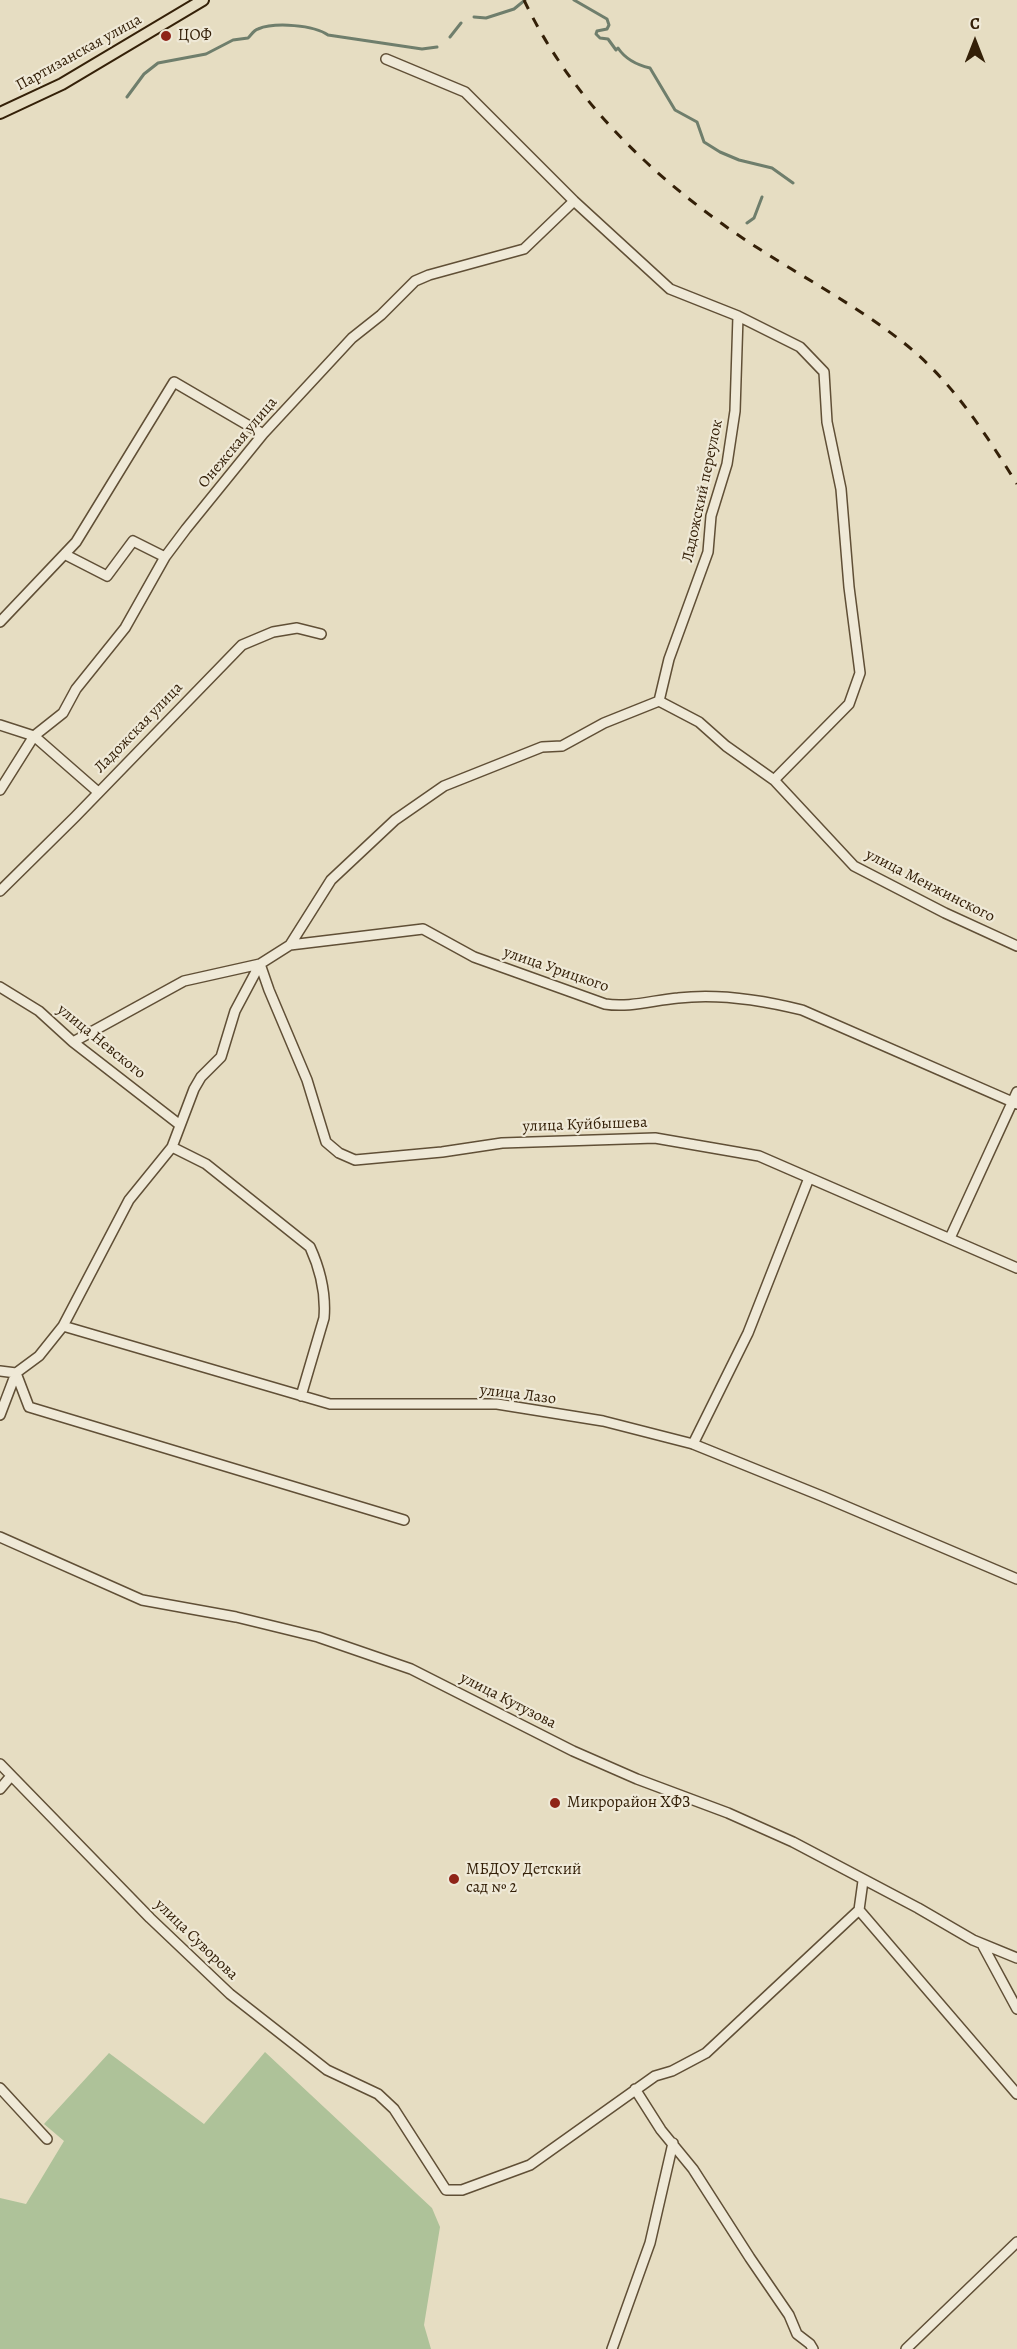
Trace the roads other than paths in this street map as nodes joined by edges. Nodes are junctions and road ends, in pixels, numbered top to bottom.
1 (203, 0) edge
2 (386, 59) dead end
3 (0, 113) edge
4 (574, 201) junction
5 (738, 316) junction
6 (263, 434) junction
7 (66, 555) junction
8 (165, 558) junction
9 (0, 622) edge
10 (321, 634) dead end
11 (659, 701) junction
12 (0, 725) edge
13 (34, 735) junction
14 (774, 780) junction
15 (0, 790) edge
16 (98, 792) junction
17 (0, 891) edge
18 (290, 945) junction
19 (1017, 946) edge
20 (260, 964) junction
21 (0, 987) edge
22 (73, 1042) junction
23 (1016, 1099) edge
24 (180, 1125) junction
25 (172, 1147) junction
26 (809, 1178) junction
27 (950, 1238) junction
28 (1017, 1268) edge
29 (63, 1326) junction
30 (0, 1371) edge
31 (16, 1373) junction
32 (301, 1396) junction
33 (0, 1415) edge
34 (693, 1444) junction
35 (404, 1520) dead end
36 (0, 1537) edge
37 (1017, 1580) edge
38 (0, 1764) edge
39 (11, 1776) junction
40 (0, 1789) edge
41 (863, 1881) junction
42 (859, 1910) junction
43 (983, 1946) junction
44 (1017, 1958) edge
45 (1017, 2009) edge
46 (0, 2088) edge
47 (635, 2089) junction
48 (1017, 2094) edge
49 (47, 2139) dead end
50 (673, 2143) junction
51 (1017, 2242) edge
52 (612, 2349) edge
53 (813, 2349) edge
54 (906, 2349) edge

1 - 3 main road, Партизанская улица
2 - 4 street
4 - 5 street
4 - 6 street, Онежская улица
5 - 11 street, Ладожский переулок
5 - 14 street
6 - 7 street
6 - 8 street, Онежская улица
7 - 8 street
7 - 9 street
8 - 13 street, Онежская улица
10 - 16 street, Ладожская улица
11 - 14 street, улица Менжинского
11 - 18 street
12 - 13 street
13 - 15 street, Онежская улица
13 - 16 street
14 - 19 street, улица Менжинского
16 - 17 street, Ладожская улица
18 - 20 street
18 - 23 street, улица Урицкого
20 - 22 street
20 - 24 street
20 - 26 street, улица Куйбышева
21 - 22 street, улица Невского
22 - 24 street, улица Невского
23 - 27 street
24 - 25 street
25 - 29 street
25 - 32 street
26 - 27 street, улица Куйбышева
26 - 34 street
27 - 28 street, улица Куйбышева
29 - 31 street
29 - 32 street, улица Лазо
30 - 31 street
31 - 33 street
31 - 35 street
32 - 34 street, улица Лазо
34 - 37 street, улица Лазо
36 - 41 street, улица Кутузова
38 - 39 street, улица Суворова
39 - 40 street
39 - 47 street, улица Суворова
41 - 42 street
41 - 43 street, улица Кутузова
42 - 47 street, улица Суворова
42 - 48 street
43 - 44 street, улица Кутузова
43 - 45 street
46 - 49 street
47 - 50 street
50 - 52 street
50 - 53 street
51 - 54 street

